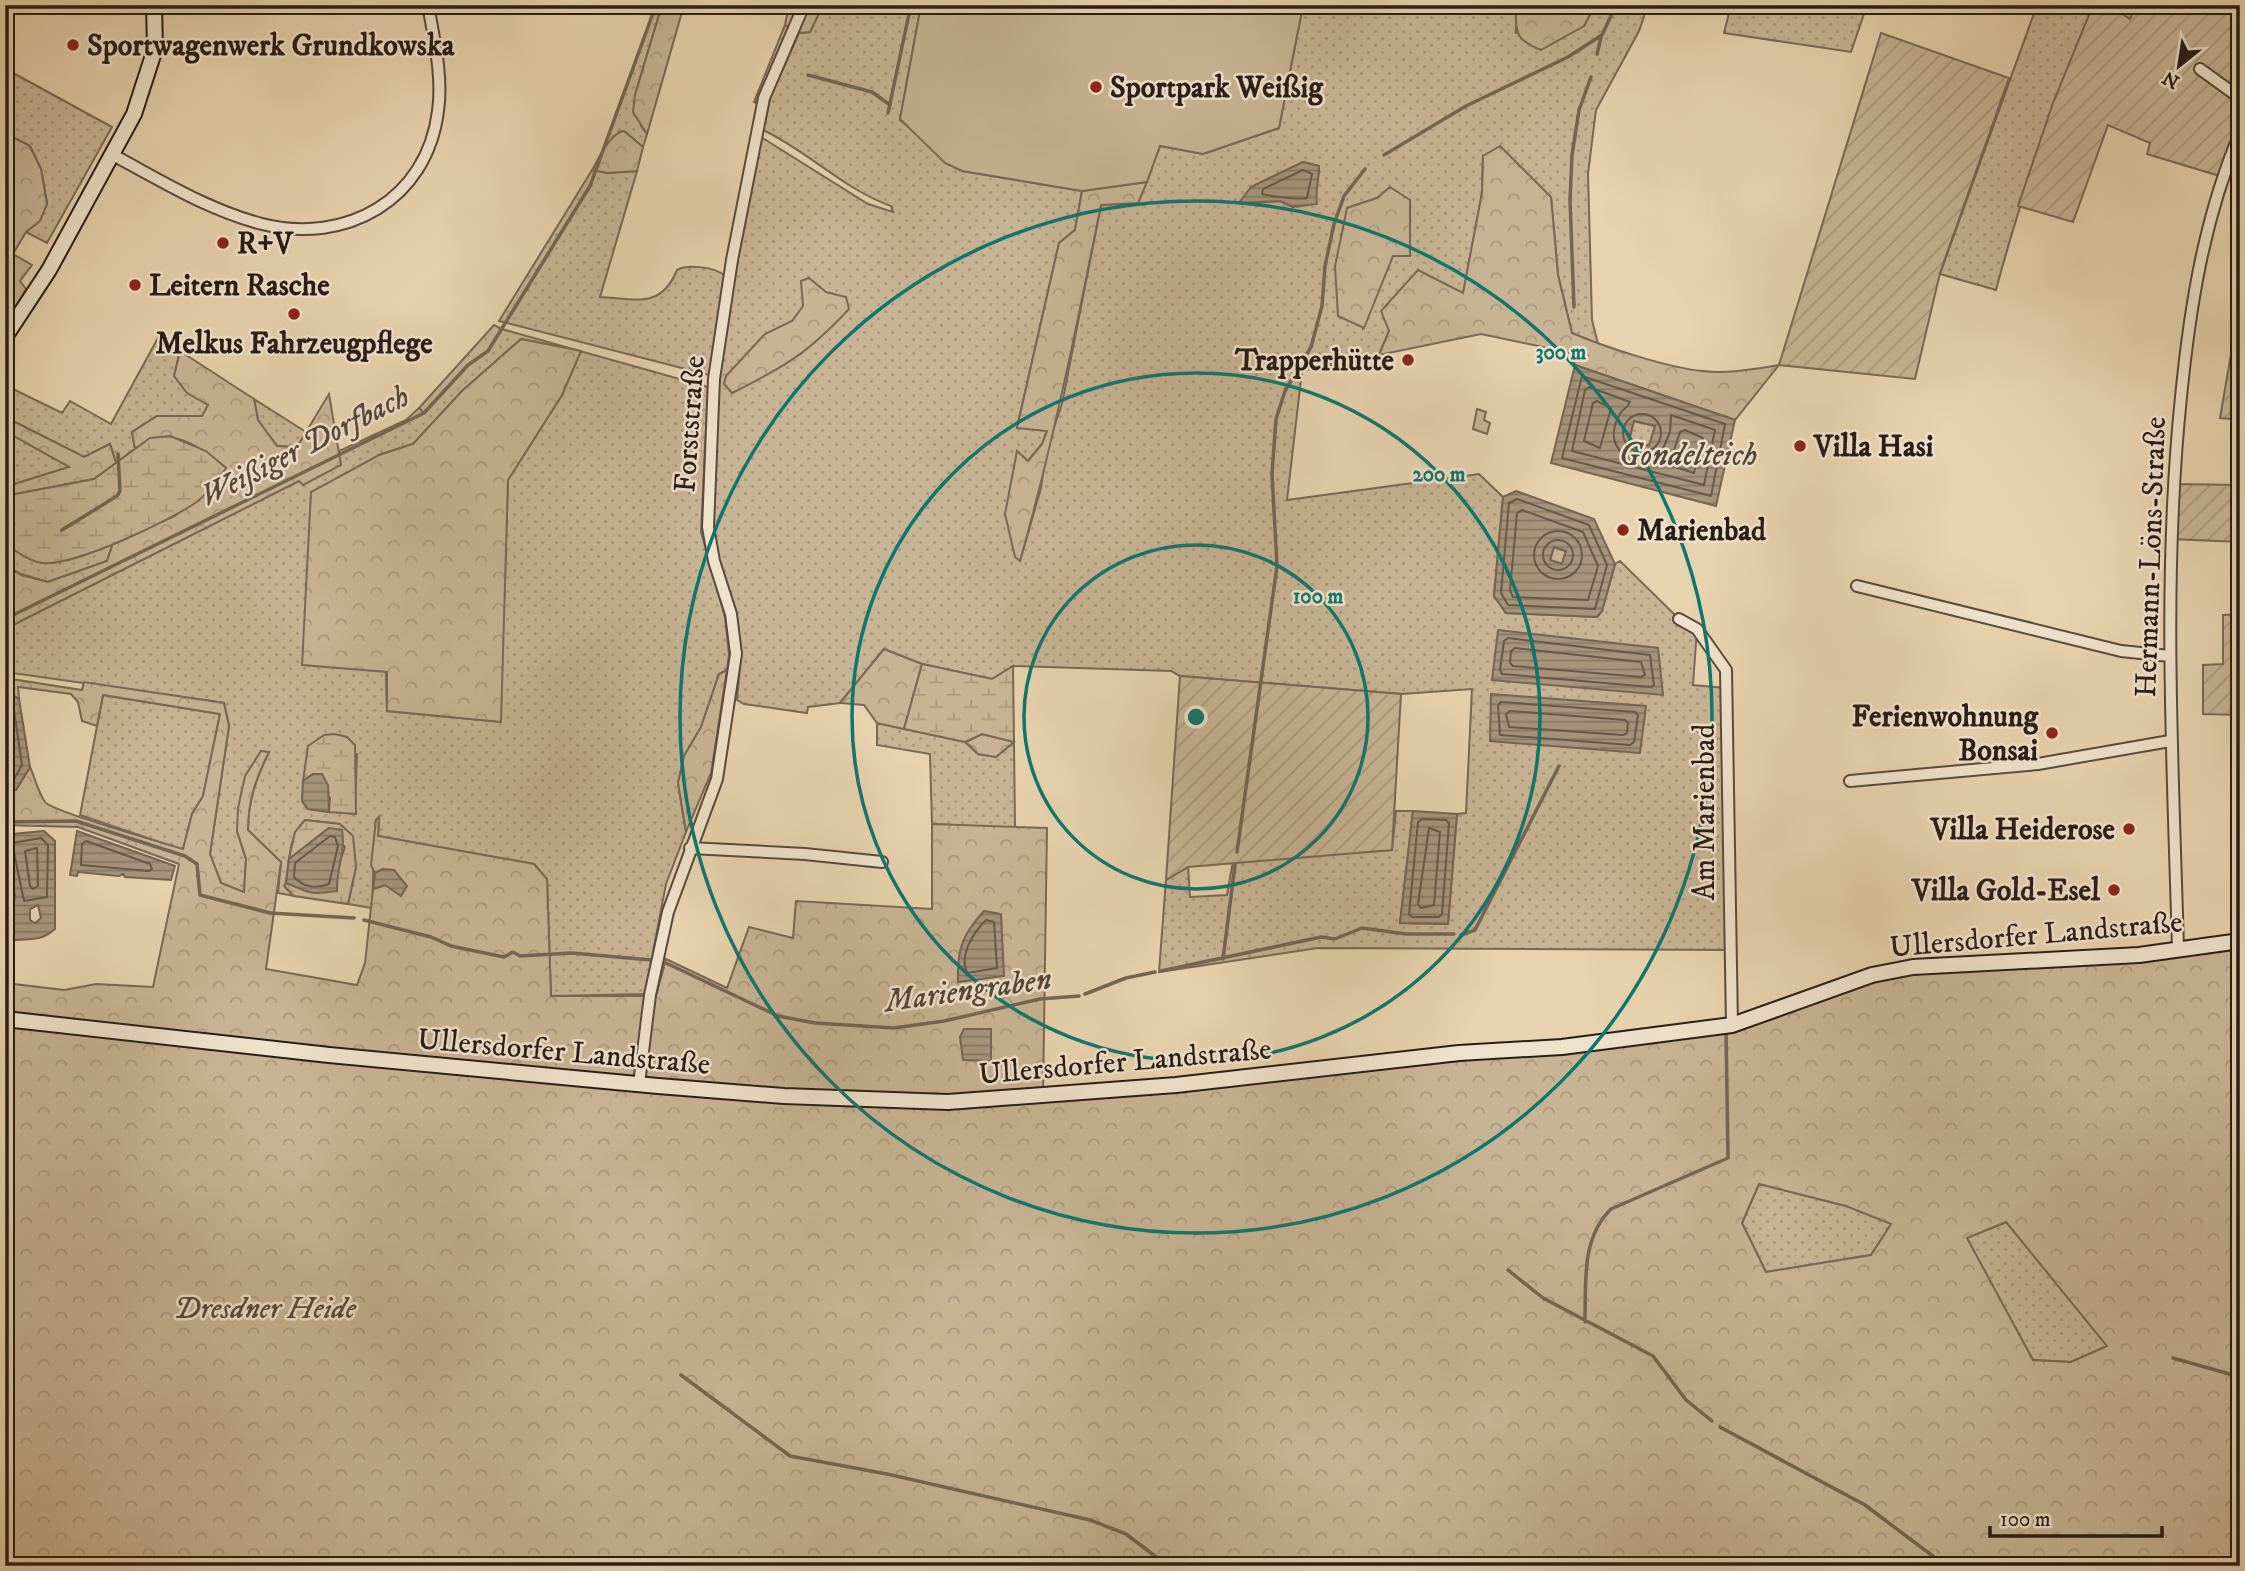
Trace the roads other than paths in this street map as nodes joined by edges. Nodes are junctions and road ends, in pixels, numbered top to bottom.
1 (154, 5) edge
2 (428, 5) edge
3 (804, 5) edge
4 (2200, 69) dead end
5 (2240, 98) edge
6 (2240, 133) edge
7 (113, 155) junction
8 (5, 337) edge
9 (1857, 586) dead end
10 (1679, 618) dead end
11 (2171, 656) junction
12 (2170, 741) junction
13 (1850, 781) dead end
14 (691, 848) junction
15 (882, 862) dead end
16 (2240, 941) edge
17 (2178, 949) junction
18 (5, 1019) edge
19 (1732, 1025) junction
20 (639, 1084) junction

1 - 7 main road
2 - 7 street
3 - 14 street, Forststraße
4 - 5 street
6 - 11 street, Hermann-Löns-Straße
7 - 8 main road
9 - 11 street
10 - 19 street, Am Marienbad
11 - 12 street, Hermann-Löns-Straße
12 - 13 street
12 - 17 street, Hermann-Löns-Straße
14 - 15 street
14 - 20 street, Forststraße
16 - 17 main road, Ullersdorfer Landstraße
17 - 19 main road, Ullersdorfer Landstraße
18 - 20 main road, Ullersdorfer Landstraße
19 - 20 main road, Ullersdorfer Landstraße

